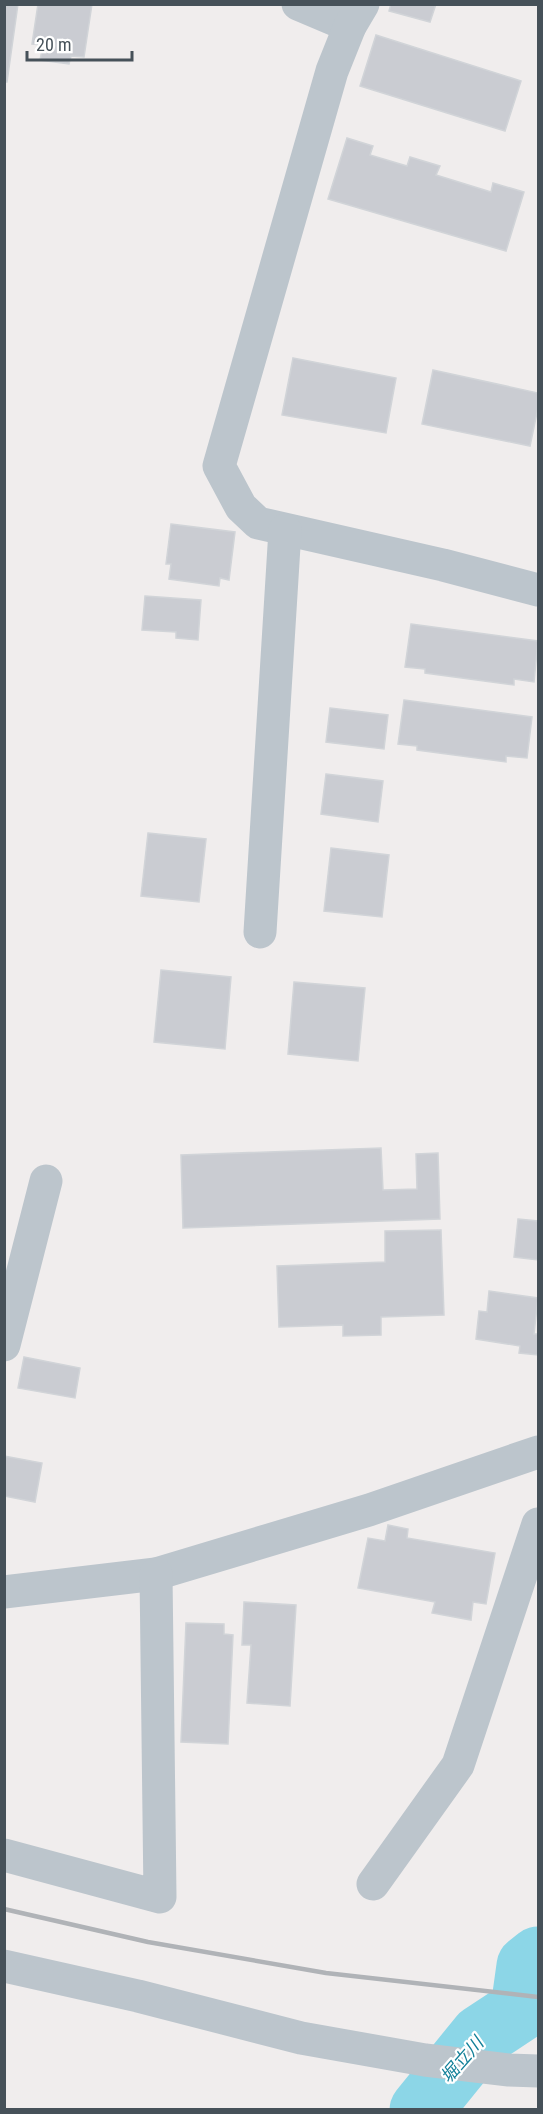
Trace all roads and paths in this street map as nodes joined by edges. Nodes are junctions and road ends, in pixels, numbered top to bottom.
1 (298, 4) edge
2 (357, 15) edge
3 (285, 530) junction
4 (538, 590) edge
5 (260, 932) dead end
6 (46, 1181) dead end
7 (4, 1345) edge
8 (538, 1452) edge
9 (538, 1524) edge
10 (156, 1574) junction
11 (4, 1592) edge
12 (4, 1855) edge
13 (373, 1884) dead end
14 (4, 1966) edge
15 (524, 2071) edge

1 - 2 street
2 - 3 street
3 - 4 street
3 - 5 street
6 - 7 street
8 - 10 street
9 - 13 street
10 - 11 street
10 - 12 street
14 - 15 street

